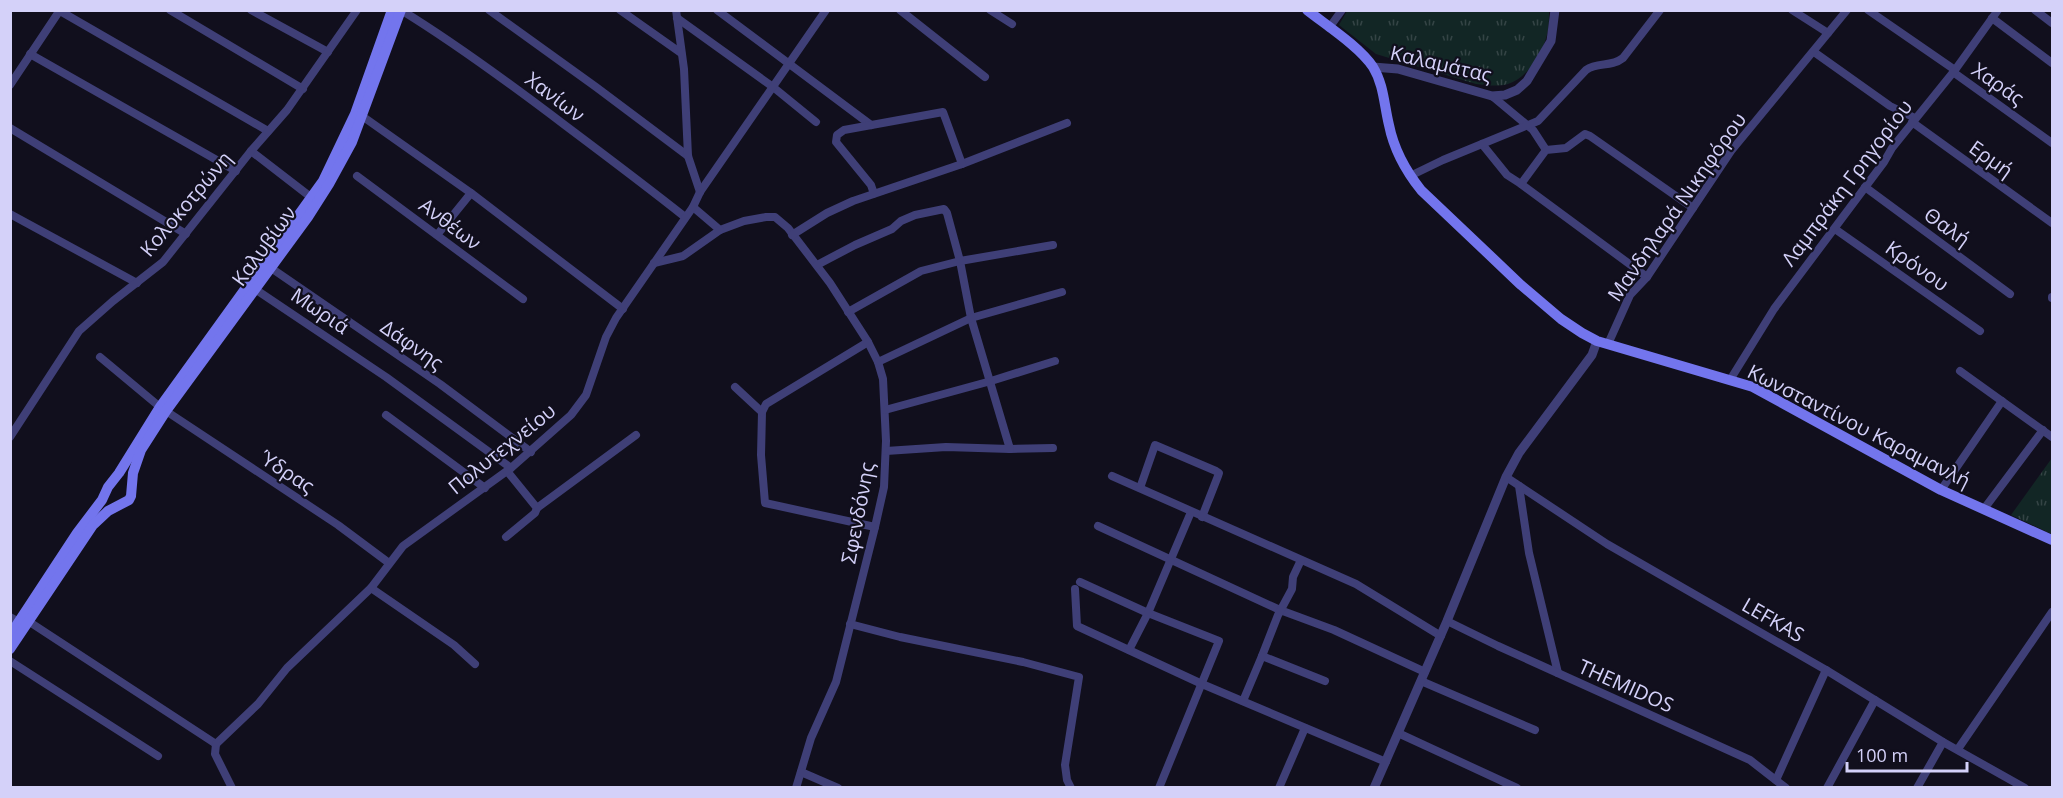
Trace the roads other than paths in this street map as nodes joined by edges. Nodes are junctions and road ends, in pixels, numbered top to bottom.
1 (170, 10) edge
2 (251, 10) edge
3 (357, 10) edge
4 (392, 10) edge
5 (401, 10) edge
6 (489, 10) edge
7 (620, 10) edge
8 (717, 10) edge
9 (826, 10) edge
10 (900, 10) edge
11 (990, 10) edge
12 (1307, 10) edge
13 (1342, 10) edge
14 (1555, 10) edge
15 (1660, 10) edge
16 (1792, 10) edge
17 (1847, 10) edge
18 (1868, 10) edge
19 (2035, 10) edge
20 (60, 11) edge
21 (676, 14) edge
22 (1995, 14) edge
23 (2052, 23) edge
24 (1012, 24) dead end
25 (1329, 28) junction
26 (1828, 33) junction
27 (328, 52) junction
28 (1814, 52) junction
29 (681, 53) junction
30 (30, 54) junction
31 (789, 63) junction
32 (2052, 63) edge
33 (1373, 67) junction
34 (1954, 71) junction
35 (986, 77) dead end
36 (10, 85) edge
37 (773, 87) junction
38 (303, 89) junction
39 (1492, 96) junction
40 (362, 116) junction
41 (1913, 120) junction
42 (816, 122) dead end
43 (1067, 123) dead end
44 (871, 125) junction
45 (1528, 126) junction
46 (10, 128) edge
47 (268, 131) junction
48 (2052, 143) edge
49 (1482, 144) junction
50 (1546, 150) junction
51 (251, 151) junction
52 (688, 156) junction
53 (962, 164) junction
54 (236, 171) junction
55 (357, 176) dead end
56 (1410, 176) junction
57 (1521, 184) junction
58 (1865, 187) junction
59 (700, 192) junction
60 (471, 193) junction
61 (874, 194) junction
62 (312, 198) junction
63 (693, 207) junction
64 (1693, 208) junction
65 (10, 214) edge
66 (685, 217) junction
67 (2052, 223) edge
68 (1835, 229) junction
69 (720, 230) junction
70 (186, 234) junction
71 (437, 235) junction
72 (792, 235) junction
73 (1053, 245) dead end
74 (960, 261) junction
75 (654, 263) junction
76 (817, 265) junction
77 (271, 268) junction
78 (1647, 277) junction
79 (137, 283) junction
80 (255, 289) junction
81 (1062, 292) dead end
82 (2010, 294) dead end
83 (523, 299) dead end
84 (623, 309) junction
85 (848, 312) junction
86 (972, 318) junction
87 (1980, 331) dead end
88 (868, 342) junction
89 (1602, 342) junction
90 (100, 357) dead end
91 (1055, 361) dead end
92 (878, 362) junction
93 (1960, 371) dead end
94 (1730, 380) junction
95 (991, 381) junction
96 (735, 387) dead end
97 (2002, 401) junction
98 (163, 409) junction
99 (885, 410) junction
100 (762, 412) junction
101 (386, 415) dead end
102 (2043, 430) junction
103 (636, 435) dead end
104 (10, 437) edge
105 (2052, 437) edge
106 (1053, 448) dead end
107 (1010, 449) junction
108 (886, 451) junction
109 (531, 452) junction
110 (509, 469) junction
111 (1112, 476) dead end
112 (1506, 477) junction
113 (114, 481) junction
114 (1519, 486) junction
115 (131, 488) junction
116 (485, 488) junction
117 (1140, 488) junction
118 (1941, 490) junction
119 (106, 491) junction
120 (122, 505) junction
121 (537, 508) junction
122 (1984, 509) junction
123 (1191, 512) junction
124 (1202, 517) junction
125 (1098, 526) dead end
126 (875, 527) junction
127 (506, 537) dead end
128 (2052, 540) edge
129 (1170, 559) junction
130 (1301, 560) junction
131 (389, 563) junction
132 (1080, 582) dead end
133 (371, 588) junction
134 (1075, 589) dead end
135 (1280, 610) junction
136 (2052, 612) edge
137 (1148, 613) junction
138 (19, 620) edge
139 (1447, 621) junction
140 (850, 624) junction
141 (10, 635) edge
142 (1441, 636) junction
143 (10, 649) edge
144 (1129, 650) junction
145 (1262, 656) junction
146 (10, 661) edge
147 (476, 664) dead end
148 (1826, 670) junction
149 (1558, 673) junction
150 (1423, 676) junction
151 (1326, 681) dead end
152 (1202, 684) junction
153 (1875, 700) junction
154 (1244, 701) junction
155 (1305, 728) junction
156 (1535, 730) dead end
157 (1398, 733) junction
158 (1943, 742) junction
159 (216, 744) junction
160 (1958, 749) junction
161 (158, 756) dead end
162 (1386, 762) junction
163 (801, 772) junction
164 (1776, 780) junction
165 (232, 788) edge
166 (796, 788) edge
167 (838, 788) edge
168 (1071, 788) edge
169 (1159, 788) edge
170 (1279, 788) edge
171 (1374, 788) edge
172 (1517, 788) edge
173 (1786, 788) edge
174 (1827, 788) edge
175 (1917, 788) edge
176 (2025, 788) edge

1 - 38 street
2 - 27 street
3 - 27 street, Κολοκοτρώνη
4 - 62 main road, Καλυβίων
5 - 40 main road, Καλυβίων
5 - 66 street, Χανίων
6 - 52 street
7 - 29 street
8 - 31 street
9 - 31 street, Πολυτεχνείου
10 - 35 street
11 - 24 street
12 - 25 main road, Κωνσταντίνου Καραμανλή
13 - 25 street
14 - 39 street, Καλαμάτας
15 - 45 street
16 - 26 street
17 - 26 street, Μανδηλαρά Νικηφόρου
18 - 34 street, Χαράς
19 - 23 street
20 - 30 street
20 - 47 street
21 - 29 street
21 - 37 street
22 - 32 street
22 - 34 street, Λαμπράκη Γρηγορίου
25 - 33 main road, Κωνσταντίνου Καραμανλή
26 - 28 street, Μανδηλαρά Νικηφόρου
27 - 38 street, Κολοκοτρώνη
28 - 41 street, Ερμή
28 - 64 street, Μανδηλαρά Νικηφόρου
29 - 52 street
30 - 36 street
30 - 54 street
31 - 37 street, Πολυτεχνείου
31 - 44 street
33 - 39 street, Καλαμάτας
33 - 56 main road, Κωνσταντίνου Καραμανλή
34 - 41 street, Λαμπράκη Γρηγορίου
34 - 48 street, Χαράς
37 - 42 street
37 - 59 street, Πολυτεχνείου
38 - 47 street, Κολοκοτρώνη
39 - 45 street
40 - 60 street
40 - 77 main road, Καλυβίων
41 - 58 street, Λαμπράκη Γρηγορίου
41 - 67 street, Ερμή
43 - 53 street
44 - 53 street
44 - 61 street
45 - 49 street
45 - 50 street
46 - 70 street
47 - 51 street, Κολοκοτρώνη
49 - 56 street
49 - 57 street
50 - 57 street
50 - 64 street
51 - 54 street, Κολοκοτρώνη
51 - 62 street
52 - 59 street
53 - 61 street
54 - 70 street, Κολοκοτρώνη
55 - 71 street, Ανθέων
56 - 89 main road, Κωνσταντίνου Καραμανλή
57 - 78 street
58 - 68 street, Λαμπράκη Γρηγορίου
58 - 82 street, Θαλή
59 - 63 street, Πολυτεχνείου
60 - 71 street
60 - 84 street
61 - 72 street
62 - 98 main road, Καλυβίων
63 - 66 street, Πολυτεχνείου
63 - 69 street
64 - 78 street, Μανδηλαρά Νικηφόρου
65 - 79 street
66 - 75 street, Πολυτεχνείου
68 - 87 street, Κρόνου
68 - 94 street, Λαμπράκη Γρηγορίου
69 - 72 street, Σφενδόνης
69 - 75 street
70 - 79 street, Κολοκοτρώνη
71 - 83 street, Ανθέων
72 - 76 street, Σφενδόνης
73 - 74 street
74 - 76 street
74 - 85 street
74 - 86 street
75 - 84 street, Πολυτεχνείου
76 - 85 street, Σφενδόνης
77 - 80 main road, Καλυβίων
77 - 109 street, Δάφνης
78 - 89 street, Μανδηλαρά Νικηφόρου
79 - 104 street, Κολοκοτρώνη
80 - 98 main road, Καλυβίων
80 - 110 street, Μωριά
81 - 86 street
84 - 109 street, Πολυτεχνείου
85 - 88 street, Σφενδόνης
86 - 92 street
86 - 95 street
88 - 92 street, Σφενδόνης
88 - 100 street
89 - 94 main road, Κωνσταντίνου Καραμανλή
89 - 112 street
90 - 98 street, Ύδρας
91 - 95 street
92 - 99 street, Σφενδόνης
93 - 97 street
94 - 118 main road, Κωνσταντίνου Καραμανλή
95 - 99 street
95 - 107 street
96 - 100 street
97 - 102 street
97 - 118 street
98 - 113 main road, Καλυβίων
98 - 115 main road, Καλυβίων
98 - 131 street, Ύδρας
99 - 108 street, Σφενδόνης
100 - 126 street
101 - 116 street
102 - 105 street
102 - 122 street
103 - 121 street
106 - 107 street
107 - 108 street
108 - 126 street, Σφενδόνης
109 - 110 street, Πολυτεχνείου
110 - 116 street, Πολυτεχνείου
110 - 121 street, Μωριά
111 - 117 street
112 - 114 street, LEFKAS
112 - 139 street
113 - 115 main road
113 - 119 main road, Καλυβίων
114 - 148 street, LEFKAS
114 - 149 street
115 - 120 main road, Καλυβίων
116 - 131 street, Πολυτεχνείου
117 - 123 street
117 - 124 street
118 - 122 main road, Κωνσταντίνου Καραμανλή
119 - 120 main road
119 - 138 main road, Καλυβίων
120 - 138 main road, Καλυβίων
121 - 127 street
122 - 128 main road, Κωνσταντίνου Καραμανλή
123 - 124 street
123 - 129 street
124 - 130 street
125 - 129 street
126 - 140 street, Σφενδόνης
129 - 135 street
129 - 137 street
130 - 135 street
130 - 142 street
131 - 133 street, Πολυτεχνείου
132 - 137 street
133 - 147 street
133 - 159 street, Πολυτεχνείου
134 - 144 street
135 - 145 street
135 - 150 street
136 - 160 street
137 - 144 street
137 - 152 street
138 - 141 main road, Καλυβίων
138 - 143 main road, Καλυβίων
138 - 159 street
139 - 142 street
139 - 149 street, THEMIDOS
140 - 163 street, Σφενδόνης
140 - 168 street
142 - 150 street
144 - 152 street
145 - 151 street
145 - 154 street
146 - 161 street
148 - 153 street, LEFKAS
148 - 164 street
149 - 164 street, THEMIDOS
150 - 156 street
150 - 157 street
152 - 154 street
152 - 169 street
153 - 158 street, LEFKAS
153 - 174 street
154 - 155 street
155 - 162 street
155 - 170 street
157 - 162 street
157 - 172 street
158 - 160 street, LEFKAS
158 - 175 street
159 - 165 street
160 - 176 street, LEFKAS
162 - 171 street
163 - 166 street, Σφενδόνης
163 - 167 street
164 - 173 street, THEMIDOS

